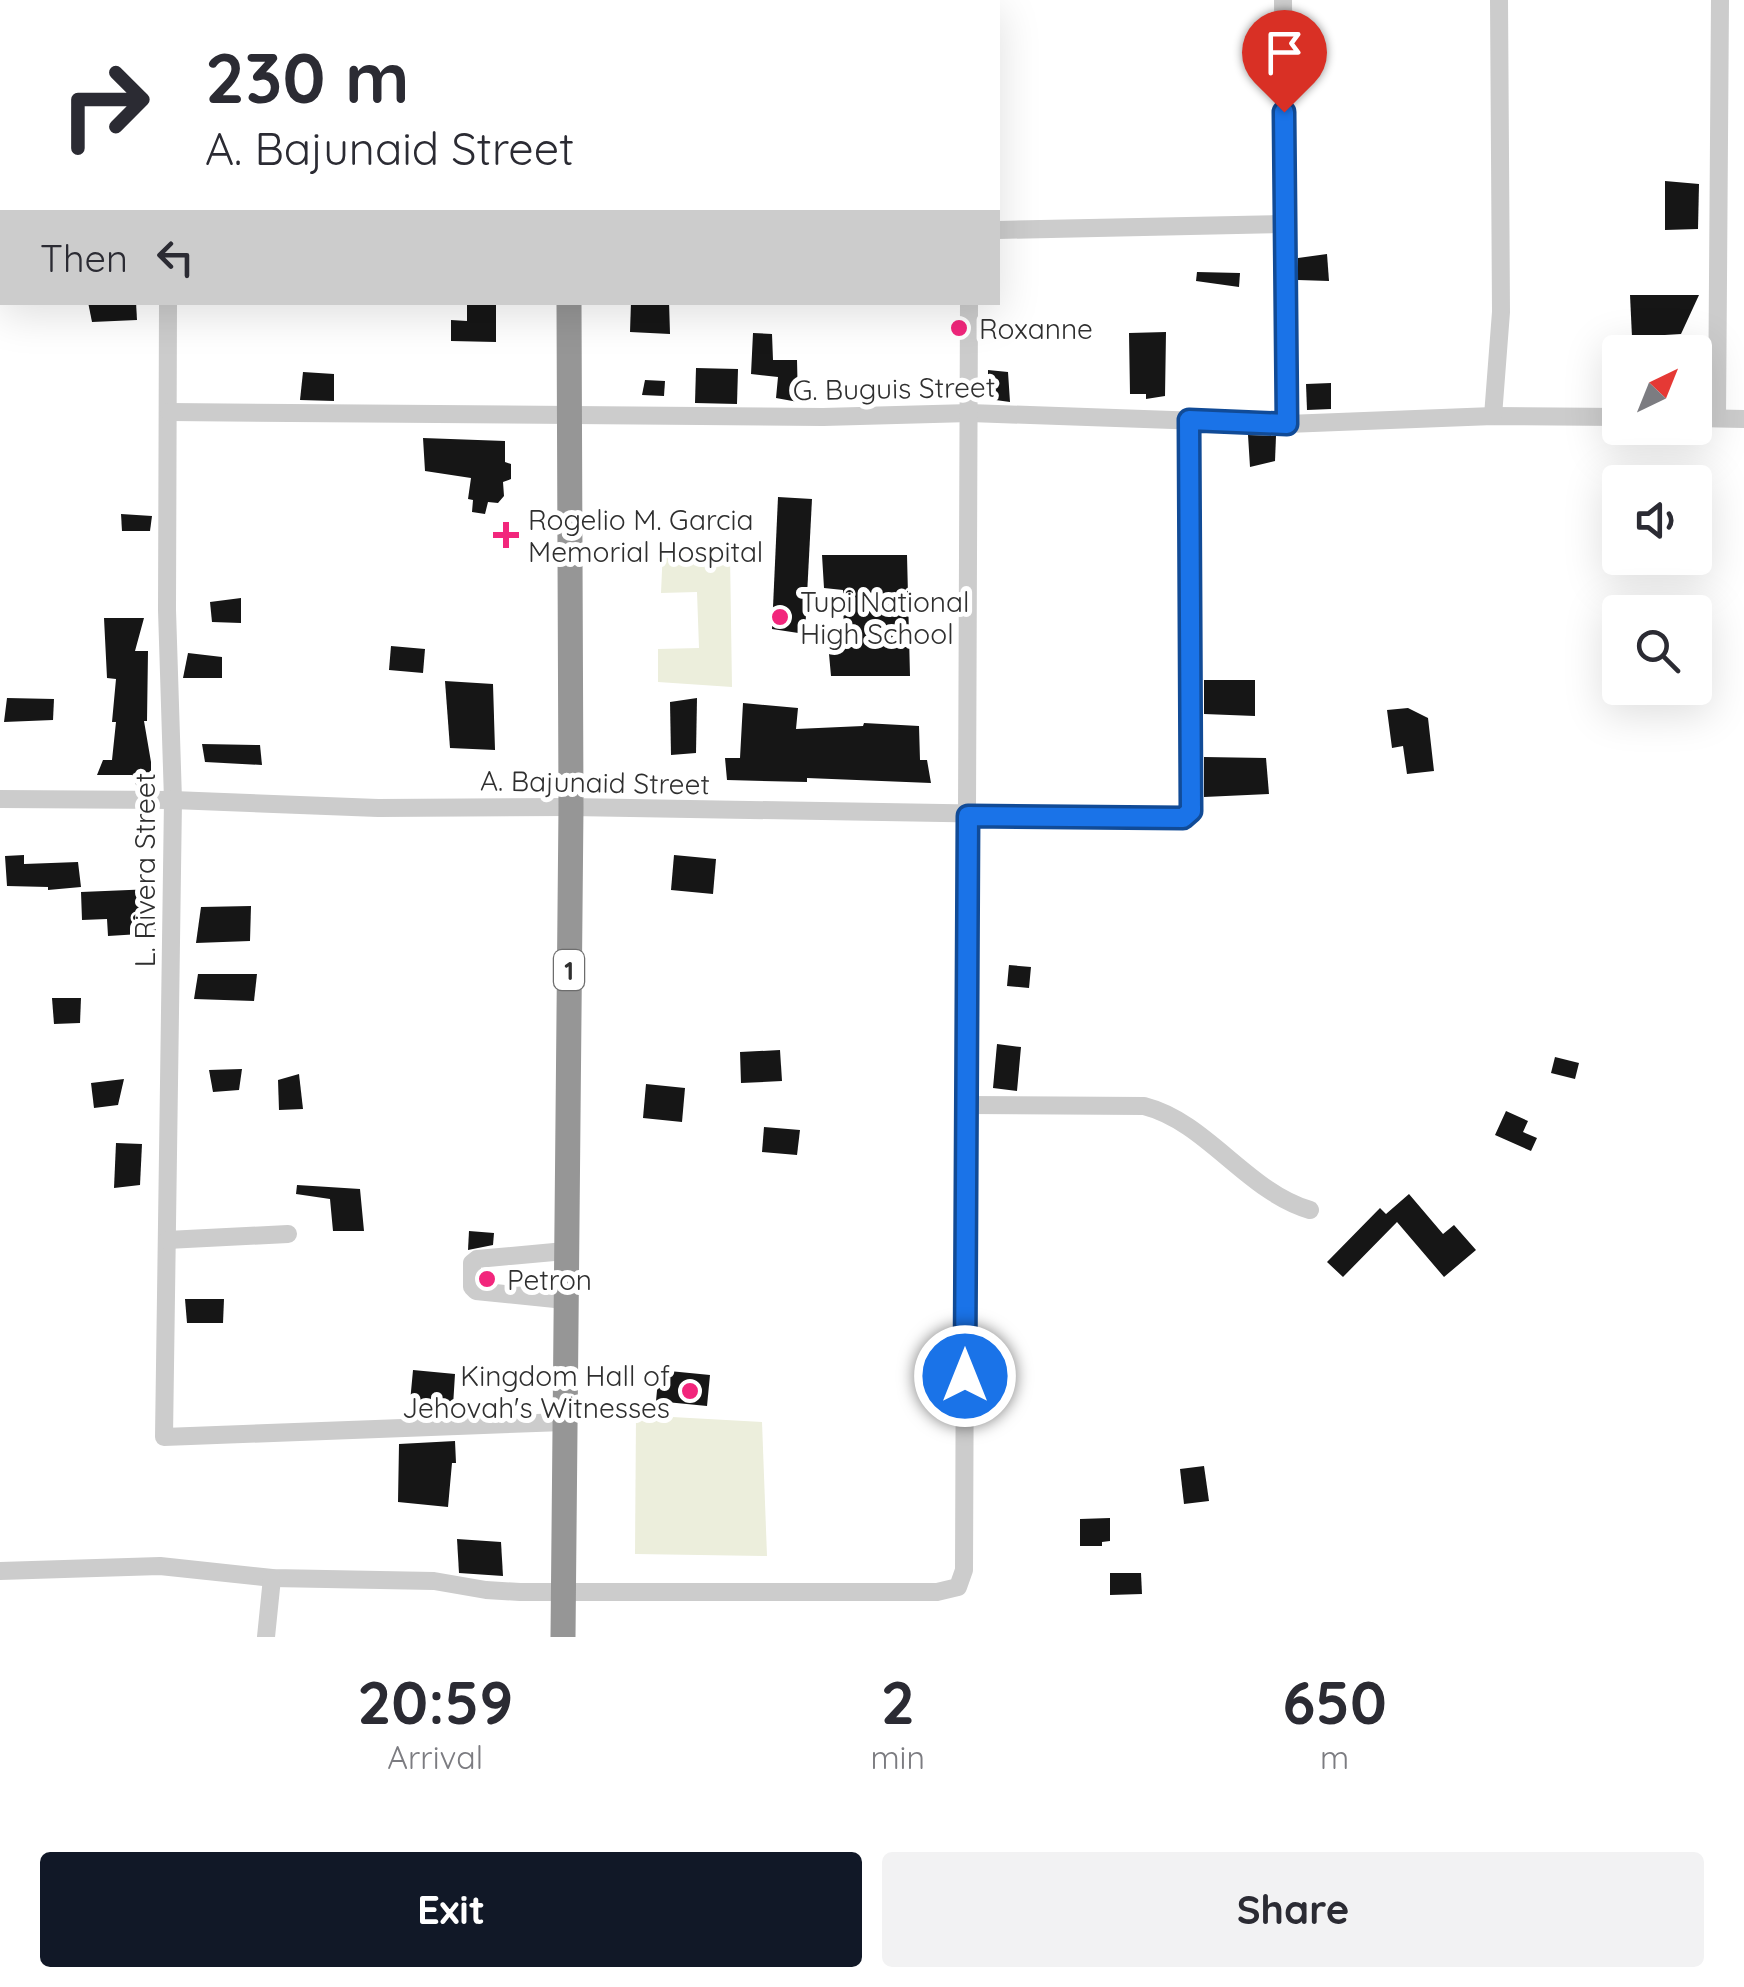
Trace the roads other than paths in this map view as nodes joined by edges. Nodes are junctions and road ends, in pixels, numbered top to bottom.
1 (1283, 0) edge
2 (1499, 0) edge
3 (1720, 0) edge
4 (1286, 224) junction
5 (1000, 230) edge
6 (168, 305) edge
7 (569, 305) edge
8 (969, 305) edge
9 (169, 412) junction
10 (970, 412) junction
11 (570, 414) junction
12 (1493, 416) junction
13 (1602, 417) edge
14 (1712, 418) edge
15 (1717, 418) junction
16 (1744, 418) edge
17 (1189, 420) junction
18 (1287, 424) junction
19 (0, 799) edge
20 (174, 800) junction
21 (571, 807) junction
22 (968, 816) junction
23 (966, 1105) junction
24 (1310, 1210) dead end
25 (288, 1234) dead end
26 (168, 1240) junction
27 (565, 1251) junction
28 (565, 1300) junction
29 (564, 1422) junction
30 (0, 1571) edge
31 (272, 1578) junction
32 (563, 1591) junction
33 (266, 1637) edge
34 (563, 1637) edge

1 - 4 street
2 - 12 street
3 - 15 street
4 - 5 street
4 - 18 street
6 - 9 street, L. Rivera Street
7 - 11 highway, 1
8 - 10 street
9 - 11 street, G. Buguis Street
9 - 20 street, L. Rivera Street
10 - 11 street, G. Buguis Street
10 - 17 street, G. Buguis Street
10 - 22 street
11 - 21 highway, 1
12 - 13 street, G. Buguis Street
12 - 18 street, G. Buguis Street
14 - 15 street
15 - 16 street
17 - 18 street, G. Buguis Street
17 - 22 street, A. Bajunaid Street
19 - 20 street, A. Bajunaid Street
20 - 21 street, A. Bajunaid Street
20 - 26 street, L. Rivera Street
21 - 22 street, A. Bajunaid Street
21 - 27 highway, 1
22 - 23 street
23 - 24 street
23 - 32 street
25 - 26 street
26 - 29 street, L. Rivera Street
27 - 28 highway, 1
27 - 28 street
28 - 29 highway, 1
29 - 32 highway, 1
30 - 31 street
31 - 32 street
31 - 33 street
32 - 34 highway, 1

